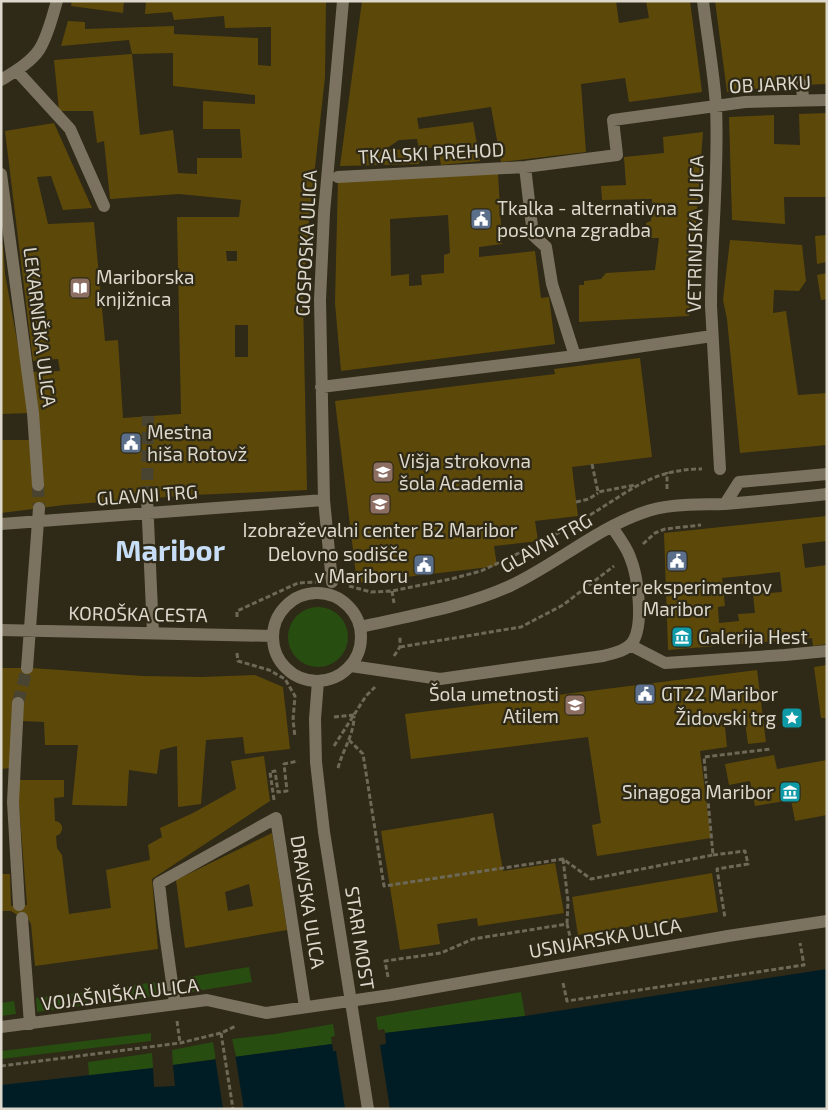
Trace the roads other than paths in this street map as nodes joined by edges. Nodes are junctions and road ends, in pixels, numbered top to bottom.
1 (57, 1) edge
2 (343, 1) edge
3 (703, 1) edge
4 (17, 71) junction
5 (1, 80) edge
6 (802, 85) dead end
7 (803, 100) junction
8 (827, 100) edge
9 (716, 106) junction
10 (525, 167) junction
11 (1, 174) edge
12 (338, 176) dead end
13 (104, 206) dead end
14 (712, 336) junction
15 (576, 356) junction
16 (321, 387) junction
17 (720, 469) dead end
18 (827, 474) edge
19 (38, 485) tunnel mouth
20 (325, 494) junction
21 (827, 494) edge
22 (146, 498) tunnel mouth
23 (725, 504) junction
24 (39, 508) tunnel mouth
25 (148, 514) junction
26 (38, 522) junction
27 (1, 524) edge
28 (612, 527) junction
29 (332, 582) road end
30 (360, 627) junction
31 (1, 630) edge
32 (29, 630) junction
33 (153, 633) junction
34 (273, 636) junction
35 (630, 645) junction
36 (827, 651) edge
37 (351, 666) junction
38 (27, 668) tunnel mouth
39 (318, 681) junction
40 (18, 703) tunnel mouth
41 (827, 921) edge
42 (391, 995) joint
43 (175, 1004) junction
44 (305, 1007) junction
45 (30, 1024) junction
46 (1, 1027) edge
47 (368, 1109) edge

1 - 4 street
2 - 16 street, GOSPOSKA ULICA
3 - 9 street, VETRINJSKA ULICA
4 - 5 street
4 - 13 street
6 - 7 street
7 - 8 street, OB JARKU
7 - 9 street, OB JARKU
9 - 10 street, TKALSKI PREHOD
9 - 14 street, VETRINJSKA ULICA
10 - 12 street, TKALSKI PREHOD
10 - 15 street, TKALSKI PREHOD
11 - 19 street, LEKARNIŠKA ULICA
14 - 15 street
14 - 17 street, VETRINJSKA ULICA
15 - 16 street
16 - 20 street, GOSPOSKA ULICA
18 - 23 street
20 - 25 street, GLAVNI TRG
20 - 29 street
21 - 23 street
22 - 25 street
23 - 28 street
24 - 26 street
25 - 26 street, GLAVNI TRG
25 - 33 street
26 - 27 street, GLAVNI TRG
26 - 32 street
28 - 30 street, GLAVNI TRG
28 - 35 street, GLAVNI TRG
30 - 34 street
30 - 37 street
31 - 32 street, KOROŠKA CESTA
32 - 33 street, KOROŠKA CESTA
32 - 38 street
33 - 34 street, KOROŠKA CESTA
34 - 39 street
35 - 36 street
35 - 37 street
37 - 39 street
39 - 47 street, STARI MOST
40 - 45 street
41 - 42 street, USNJARSKA ULICA
42 - 44 street, VOJAŠNIŠKA ULICA
43 - 44 street, VOJAŠNIŠKA ULICA
43 - 44 street, DRAVSKA ULICA
43 - 45 street, VOJAŠNIŠKA ULICA
45 - 46 street, VOJAŠNIŠKA ULICA

